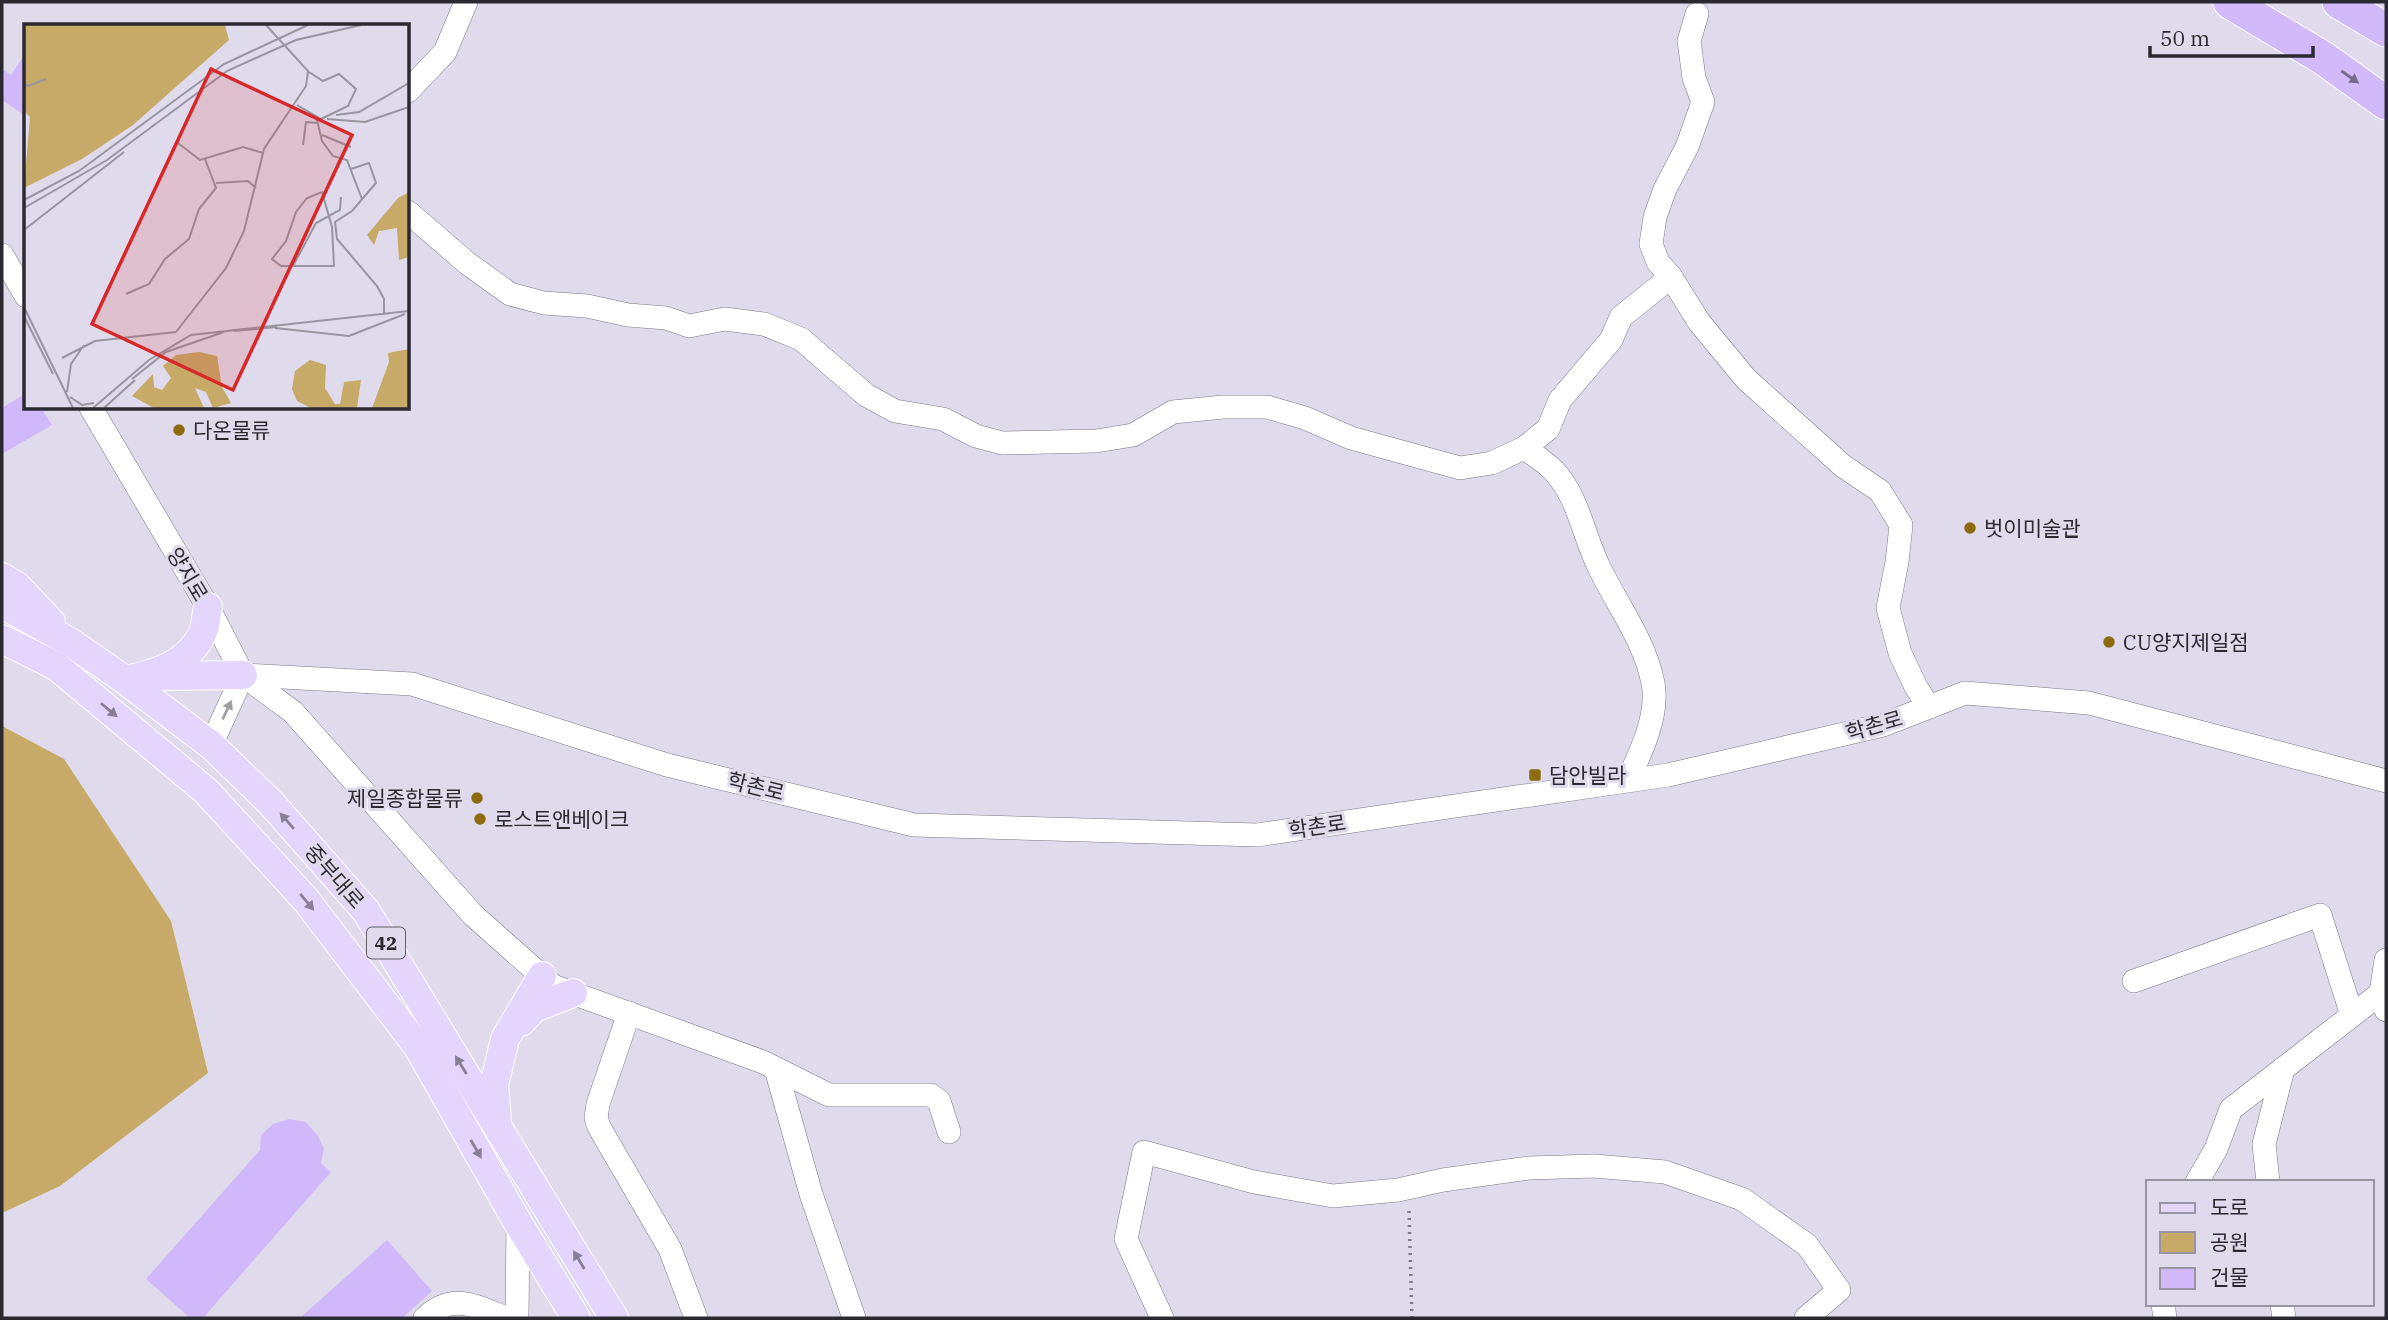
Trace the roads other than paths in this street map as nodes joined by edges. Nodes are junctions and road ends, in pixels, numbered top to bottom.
1 (466, 2) edge
2 (2230, 2) edge
3 (2339, 2) edge
4 (1697, 14) dead end
5 (2386, 30) edge
6 (410, 89) edge
7 (2386, 103) edge
8 (410, 214) edge
9 (2, 255) edge
10 (1671, 277) junction
11 (24, 293) edge
12 (92, 410) edge
13 (1524, 447) junction
14 (2, 577) edge
15 (2, 604) edge
16 (208, 607) junction
17 (2, 639) edge
18 (2, 649) edge
19 (63, 654) junction
20 (243, 675) junction
21 (137, 678) junction
22 (1929, 707) junction
23 (211, 745) junction
24 (1628, 780) junction
25 (2386, 781) edge
26 (2386, 960) edge
27 (542, 976) junction
28 (2134, 981) dead end
29 (573, 993) junction
30 (2383, 1001) edge
31 (629, 1013) junction
32 (2352, 1015) junction
33 (505, 1039) junction
34 (776, 1069) junction
35 (2283, 1069) junction
36 (829, 1095) junction
37 (498, 1126) junction
38 (793, 1127) junction
39 (949, 1132) dead end
40 (2198, 1180) edge
41 (2268, 1180) edge
42 (518, 1223) junction
43 (425, 1318) edge
44 (506, 1318) edge
45 (517, 1318) edge
46 (576, 1318) edge
47 (614, 1318) edge
48 (696, 1318) edge
49 (854, 1318) edge
50 (1162, 1318) edge
51 (1806, 1318) edge

1 - 6 street
2 -> 7 highway
3 - 5 highway
4 - 10 street
8 - 13 street
9 - 11 street
10 - 13 street
10 - 22 street
12 - 16 street, 양지로
13 - 24 street
14 - 19 main road
15 - 19 main road, 42
16 - 20 street, 양지로
16 - 21 main road
17 - 19 main road, 42
18 - 19 main road
19 - 21 main road, 중부대로 / 42
19 -> 42 main road, 중부대로 / 42
20 - 21 main road
23 -> 20 street
20 - 24 street, 학촌로
20 - 27 street
21 - 23 main road, 중부대로 / 42
22 - 24 street, 학촌로
22 - 25 street, 학촌로
37 -> 23 main road, 중부대로 / 42
26 - 30 street
27 - 29 street
27 - 33 main road
28 - 32 street
29 - 31 street
29 - 33 main road
30 - 32 street
31 - 34 street
31 - 48 street
32 - 35 street
33 - 37 main road
34 - 36 street
34 - 38 street
35 - 40 street
35 - 41 street
36 - 38 street
36 - 39 street
47 -> 37 main road, 중부대로 / 42
38 - 49 street
42 - 45 street
42 - 46 main road, 중부대로 / 42
43 - 44 street
50 - 51 street

